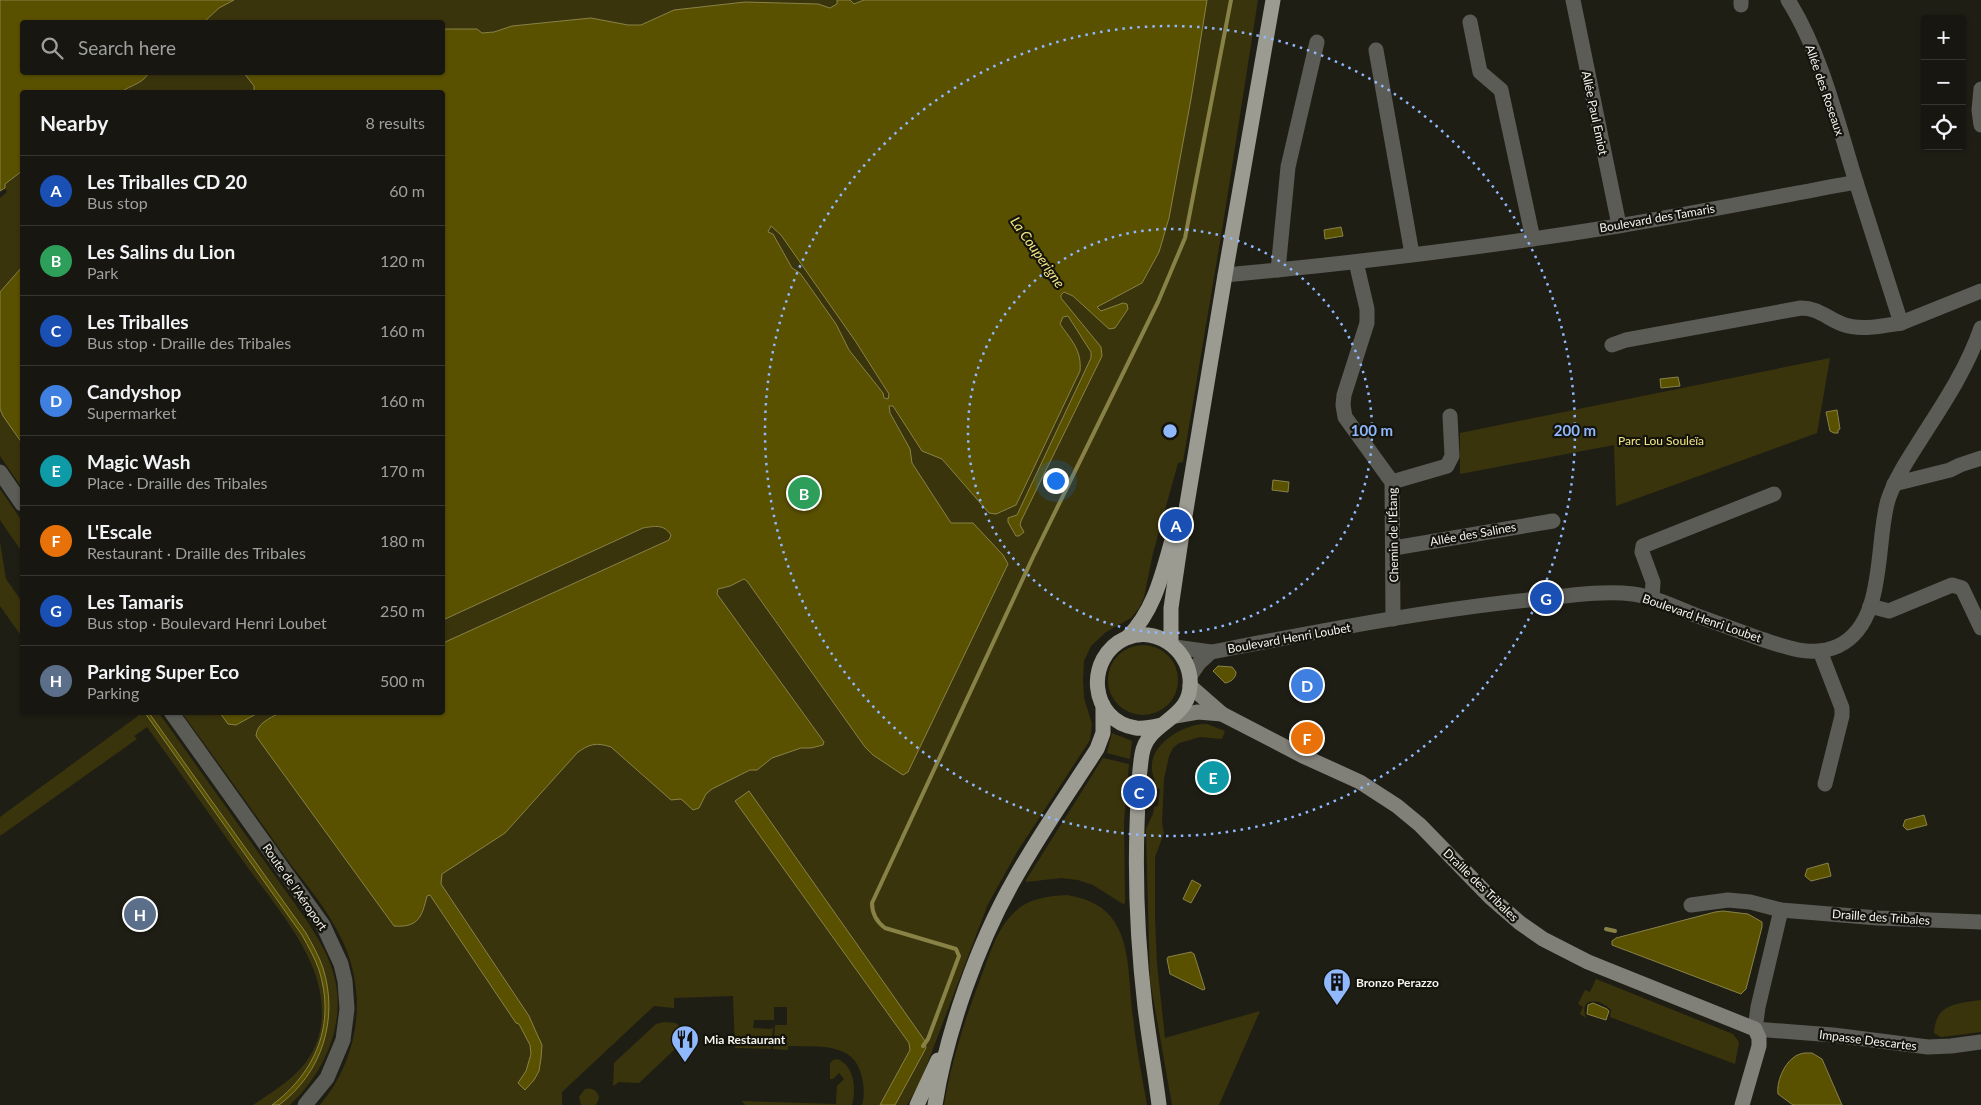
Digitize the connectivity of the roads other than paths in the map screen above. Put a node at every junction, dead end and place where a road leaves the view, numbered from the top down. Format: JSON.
{"nodes":[{"id":1,"x":1273,"y":0,"type":"edge"},
{"id":2,"x":1572,"y":0,"type":"edge"},
{"id":3,"x":1788,"y":0,"type":"edge"},
{"id":4,"x":1470,"y":22,"type":"dead end"},
{"id":5,"x":1317,"y":42,"type":"dead end"},
{"id":6,"x":1376,"y":50,"type":"dead end"},
{"id":7,"x":1981,"y":89,"type":"edge"},
{"id":8,"x":1981,"y":125,"type":"edge"},
{"id":9,"x":1856,"y":182,"type":"junction"},
{"id":10,"x":1619,"y":226,"type":"junction"},
{"id":11,"x":1533,"y":238,"type":"junction"},
{"id":12,"x":1412,"y":254,"type":"junction"},
{"id":13,"x":1356,"y":262,"type":"junction"},
{"id":14,"x":1278,"y":270,"type":"junction"},
{"id":15,"x":1225,"y":274,"type":"junction"},
{"id":16,"x":1981,"y":291,"type":"edge"},
{"id":17,"x":1901,"y":323,"type":"junction"},
{"id":18,"x":1981,"y":328,"type":"edge"},
{"id":19,"x":1612,"y":345,"type":"dead end"},
{"id":20,"x":1450,"y":416,"type":"dead end"},
{"id":21,"x":1195,"y":456,"type":"junction"},
{"id":22,"x":1981,"y":458,"type":"edge"},
{"id":23,"x":0,"y":472,"type":"edge"},
{"id":24,"x":1392,"y":482,"type":"junction"},
{"id":25,"x":1894,"y":484,"type":"junction"},
{"id":26,"x":1774,"y":494,"type":"dead end"},
{"id":27,"x":20,"y":501,"type":"edge"},
{"id":28,"x":1553,"y":520,"type":"dead end"},
{"id":29,"x":1394,"y":548,"type":"junction"},
{"id":30,"x":1652,"y":598,"type":"junction"},
{"id":31,"x":1870,"y":606,"type":"junction"},
{"id":32,"x":1393,"y":619,"type":"junction"},
{"id":33,"x":1981,"y":628,"type":"edge"},
{"id":34,"x":1128,"y":638,"type":"junction"},
{"id":35,"x":1173,"y":645,"type":"junction"},
{"id":36,"x":1820,"y":651,"type":"junction"},
{"id":37,"x":1212,"y":652,"type":"junction"},
{"id":38,"x":1190,"y":681,"type":"junction"},
{"id":39,"x":1103,"y":705,"type":"junction"},
{"id":40,"x":1222,"y":714,"type":"junction"},
{"id":41,"x":173,"y":715,"type":"edge"},
{"id":42,"x":1175,"y":716,"type":"junction"},
{"id":43,"x":1162,"y":724,"type":"junction"},
{"id":44,"x":1825,"y":784,"type":"dead end"},
{"id":45,"x":1691,"y":905,"type":"dead end"},
{"id":46,"x":1781,"y":910,"type":"junction"},
{"id":47,"x":1981,"y":922,"type":"edge"},
{"id":48,"x":953,"y":1026,"type":"junction"},
{"id":49,"x":1755,"y":1029,"type":"junction"},
{"id":50,"x":1981,"y":1042,"type":"edge"},
{"id":51,"x":1156,"y":1082,"type":"junction"},
{"id":52,"x":305,"y":1105,"type":"edge"},
{"id":53,"x":916,"y":1105,"type":"edge"},
{"id":54,"x":935,"y":1105,"type":"edge"},
{"id":55,"x":1159,"y":1105,"type":"edge"},
{"id":56,"x":1163,"y":1105,"type":"edge"},
{"id":57,"x":1742,"y":1105,"type":"edge"}],
"edges":[{"from":1,"to":15,"type":"main road"},
{"from":2,"to":10,"type":"street","name":"Allée Paul Emiot"},
{"from":3,"to":9,"type":"street","name":"Allée des Roseaux"},
{"from":4,"to":11,"type":"street"},
{"from":5,"to":14,"type":"street"},
{"from":6,"to":12,"type":"street"},
{"from":7,"to":8,"type":"street"},
{"from":9,"to":10,"type":"street","name":"Boulevard des Tamaris"},
{"from":9,"to":17,"type":"street"},
{"from":10,"to":11,"type":"street","name":"Boulevard des Tamaris"},
{"from":11,"to":12,"type":"street","name":"Boulevard des Tamaris"},
{"from":12,"to":13,"type":"street","name":"Boulevard des Tamaris"},
{"from":13,"to":14,"type":"street","name":"Boulevard des Tamaris"},
{"from":13,"to":24,"type":"street","name":"Chemin de l'Étang"},
{"from":14,"to":15,"type":"street","name":"Boulevard des Tamaris"},
{"from":15,"to":21,"type":"main road"},
{"from":16,"to":17,"type":"street"},
{"from":17,"to":19,"type":"street"},
{"from":18,"to":25,"type":"street","name":"Boulevard Henri Loubet"},
{"from":20,"to":24,"type":"street"},
{"from":21,"to":34,"type":"main road"},
{"from":21,"to":35,"type":"main road"},
{"from":22,"to":25,"type":"street"},
{"from":23,"to":27,"type":"street"},
{"from":24,"to":29,"type":"street","name":"Chemin de l'Étang"},
{"from":25,"to":31,"type":"street","name":"Boulevard Henri Loubet"},
{"from":26,"to":30,"type":"street"},
{"from":28,"to":29,"type":"street","name":"Allée des Salines"},
{"from":29,"to":32,"type":"street","name":"Chemin de l'Étang"},
{"from":30,"to":32,"type":"street","name":"Boulevard Henri Loubet"},
{"from":30,"to":36,"type":"street","name":"Boulevard Henri Loubet"},
{"from":31,"to":33,"type":"street"},
{"from":31,"to":36,"type":"street","name":"Boulevard Henri Loubet"},
{"from":32,"to":37,"type":"street","name":"Boulevard Henri Loubet"},
{"from":34,"to":35,"type":"main road"},
{"from":34,"to":39,"type":"main road"},
{"from":35,"to":37,"type":"street","name":"Boulevard Henri Loubet"},
{"from":35,"to":38,"type":"main road"},
{"from":36,"to":44,"type":"street"},
{"from":37,"to":38,"type":"street","name":"Boulevard Henri Loubet"},
{"from":38,"to":40,"type":"street","name":"Draille des Tribales"},
{"from":38,"to":42,"type":"main road"},
{"from":39,"to":43,"type":"main road"},
{"from":39,"to":48,"type":"main road"},
{"from":40,"to":42,"type":"street","name":"Draille des Tribales"},
{"from":40,"to":49,"type":"street","name":"Draille des Tribales"},
{"from":41,"to":52,"type":"street","name":"Route de l'Aéroport"},
{"from":42,"to":43,"type":"main road"},
{"from":43,"to":51,"type":"main road"},
{"from":45,"to":46,"type":"street","name":"Draille des Tribales"},
{"from":46,"to":47,"type":"street","name":"Draille des Tribales"},
{"from":46,"to":49,"type":"street"},
{"from":48,"to":53,"type":"main road"},
{"from":48,"to":54,"type":"main road"},
{"from":49,"to":50,"type":"street","name":"Impasse Descartes"},
{"from":49,"to":57,"type":"street"},
{"from":51,"to":55,"type":"main road"},
{"from":51,"to":56,"type":"main road"}]}
